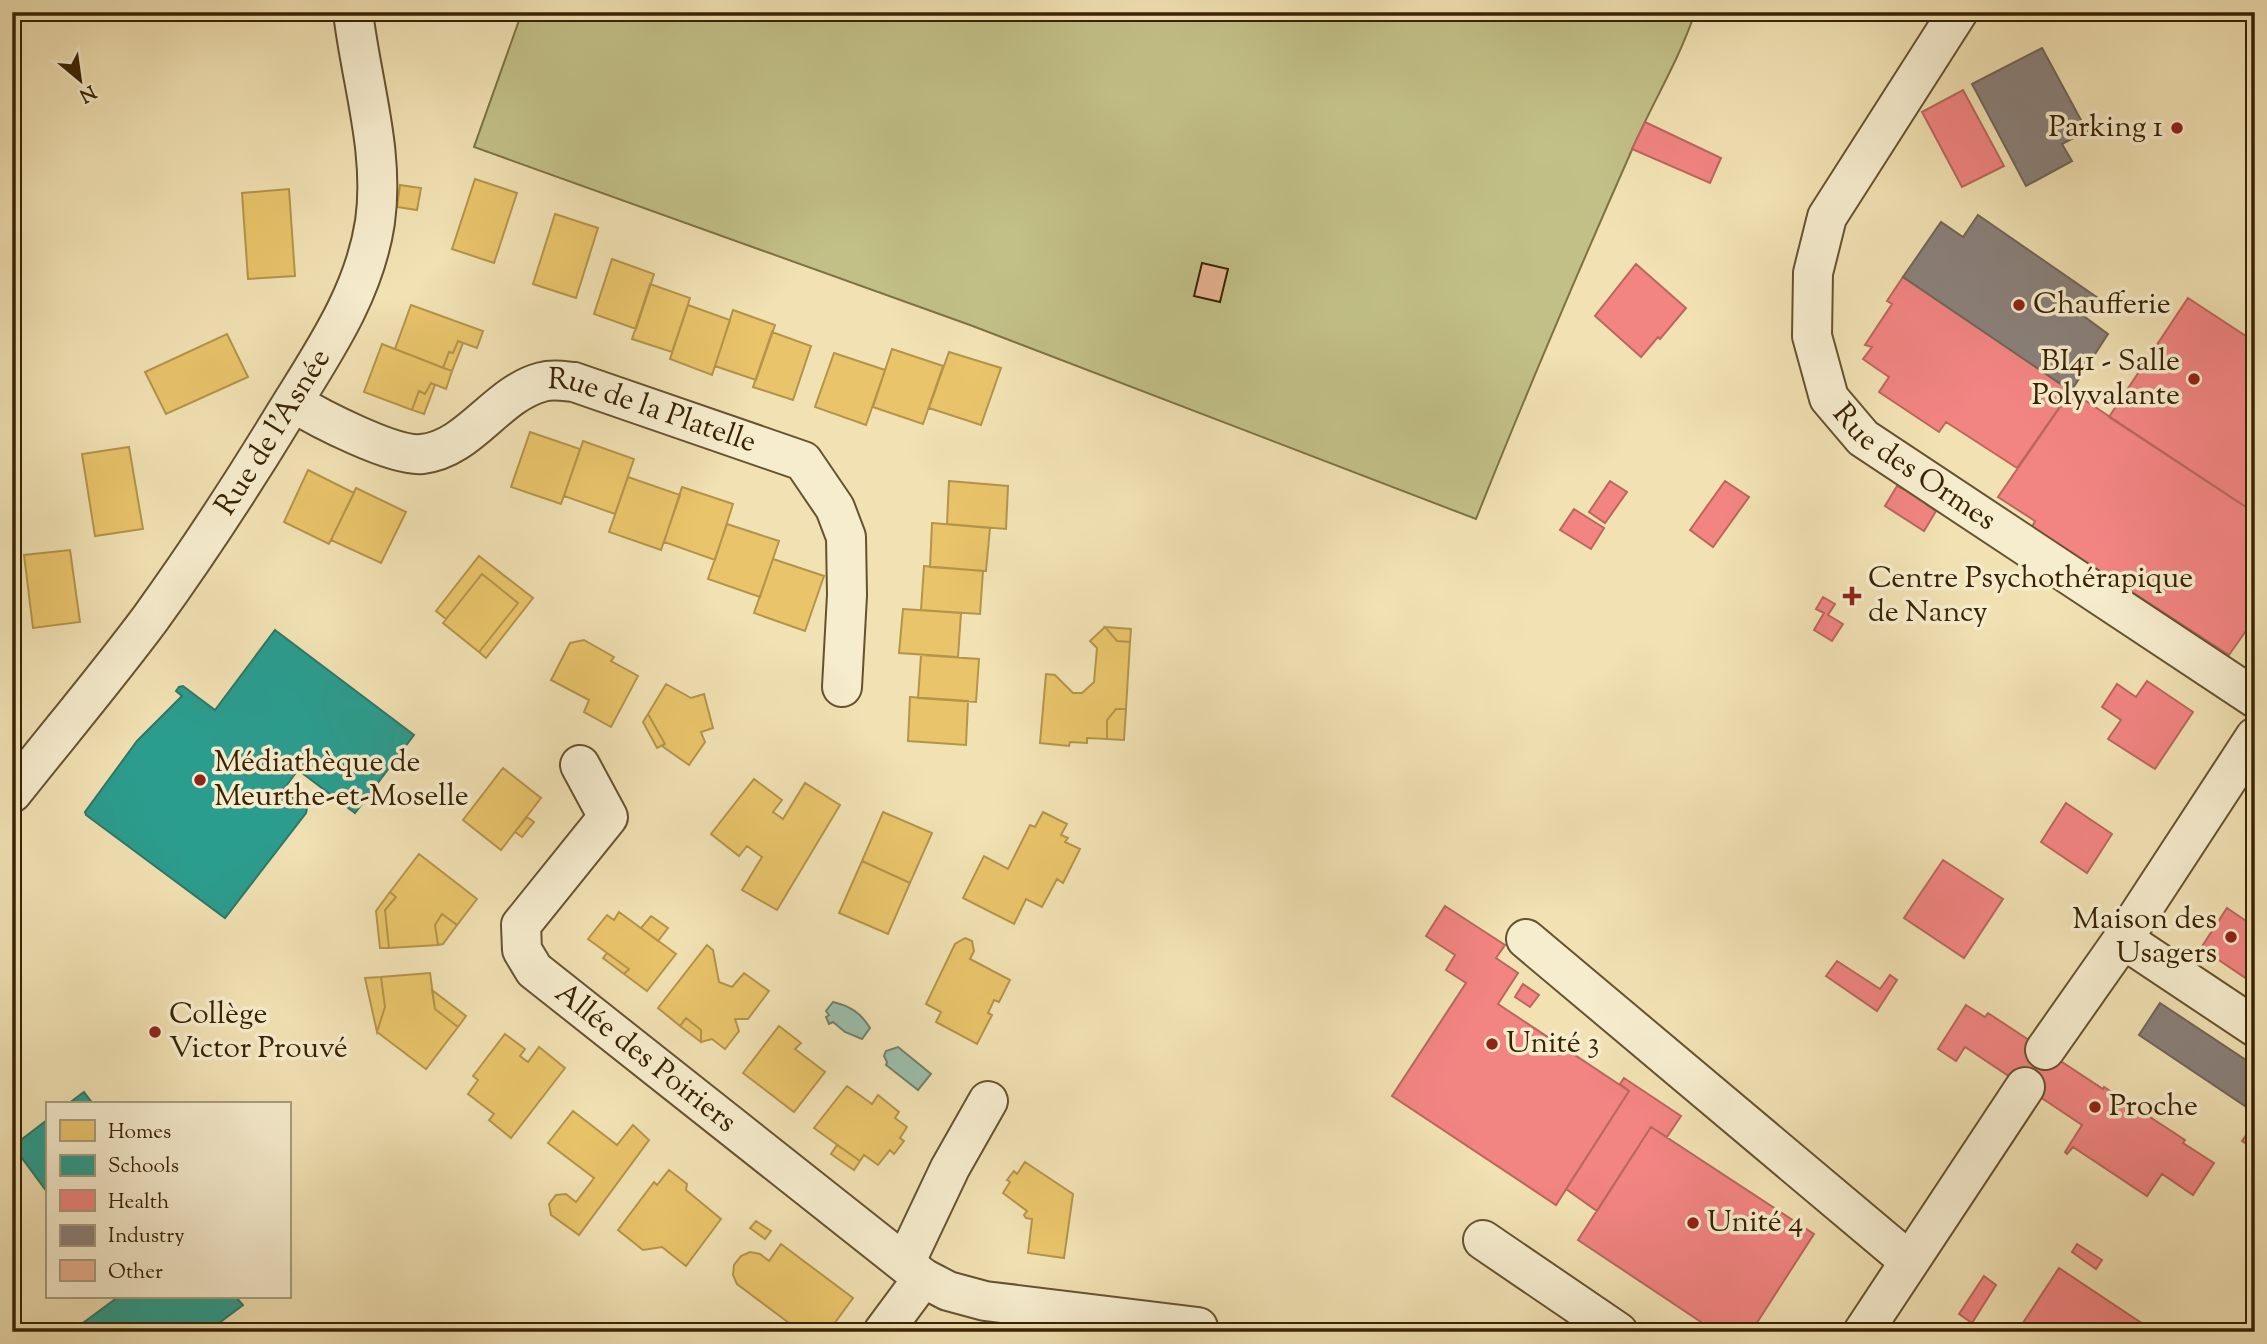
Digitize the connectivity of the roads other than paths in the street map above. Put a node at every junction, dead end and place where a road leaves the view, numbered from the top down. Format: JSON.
{"nodes":[{"id":1,"x":353,"y":12,"type":"edge"},
{"id":2,"x":1958,"y":12,"type":"edge"},
{"id":3,"x":293,"y":402,"type":"junction"},
{"id":4,"x":842,"y":688,"type":"dead end"},
{"id":5,"x":2255,"y":698,"type":"edge"},
{"id":6,"x":2255,"y":737,"type":"edge"},
{"id":7,"x":580,"y":765,"type":"dead end"},
{"id":8,"x":12,"y":793,"type":"edge"},
{"id":9,"x":1527,"y":939,"type":"dead end"},
{"id":10,"x":2123,"y":939,"type":"junction"},
{"id":11,"x":2255,"y":1027,"type":"edge"},
{"id":12,"x":2045,"y":1050,"type":"dead end"},
{"id":13,"x":2025,"y":1087,"type":"dead end"},
{"id":14,"x":988,"y":1101,"type":"dead end"},
{"id":15,"x":1483,"y":1240,"type":"dead end"},
{"id":16,"x":1909,"y":1261,"type":"junction"},
{"id":17,"x":914,"y":1270,"type":"junction"},
{"id":18,"x":1198,"y":1329,"type":"edge"},
{"id":19,"x":883,"y":1332,"type":"edge"},
{"id":20,"x":1618,"y":1332,"type":"edge"},
{"id":21,"x":1863,"y":1332,"type":"edge"}],
"edges":[{"from":1,"to":3,"type":"street","name":"Rue de l'Asnée"},
{"from":2,"to":5,"type":"street","name":"Rue des Ormes"},
{"from":3,"to":4,"type":"street","name":"Rue de la Platelle"},
{"from":3,"to":8,"type":"street","name":"Rue de l'Asnée"},
{"from":6,"to":10,"type":"street"},
{"from":7,"to":17,"type":"street","name":"Allée des Poiriers"},
{"from":9,"to":16,"type":"street"},
{"from":10,"to":11,"type":"street"},
{"from":10,"to":12,"type":"street"},
{"from":13,"to":16,"type":"street"},
{"from":14,"to":17,"type":"street"},
{"from":15,"to":20,"type":"street"},
{"from":16,"to":21,"type":"street"},
{"from":17,"to":18,"type":"street","name":"Allée des Poiriers"},
{"from":17,"to":19,"type":"street"}]}
